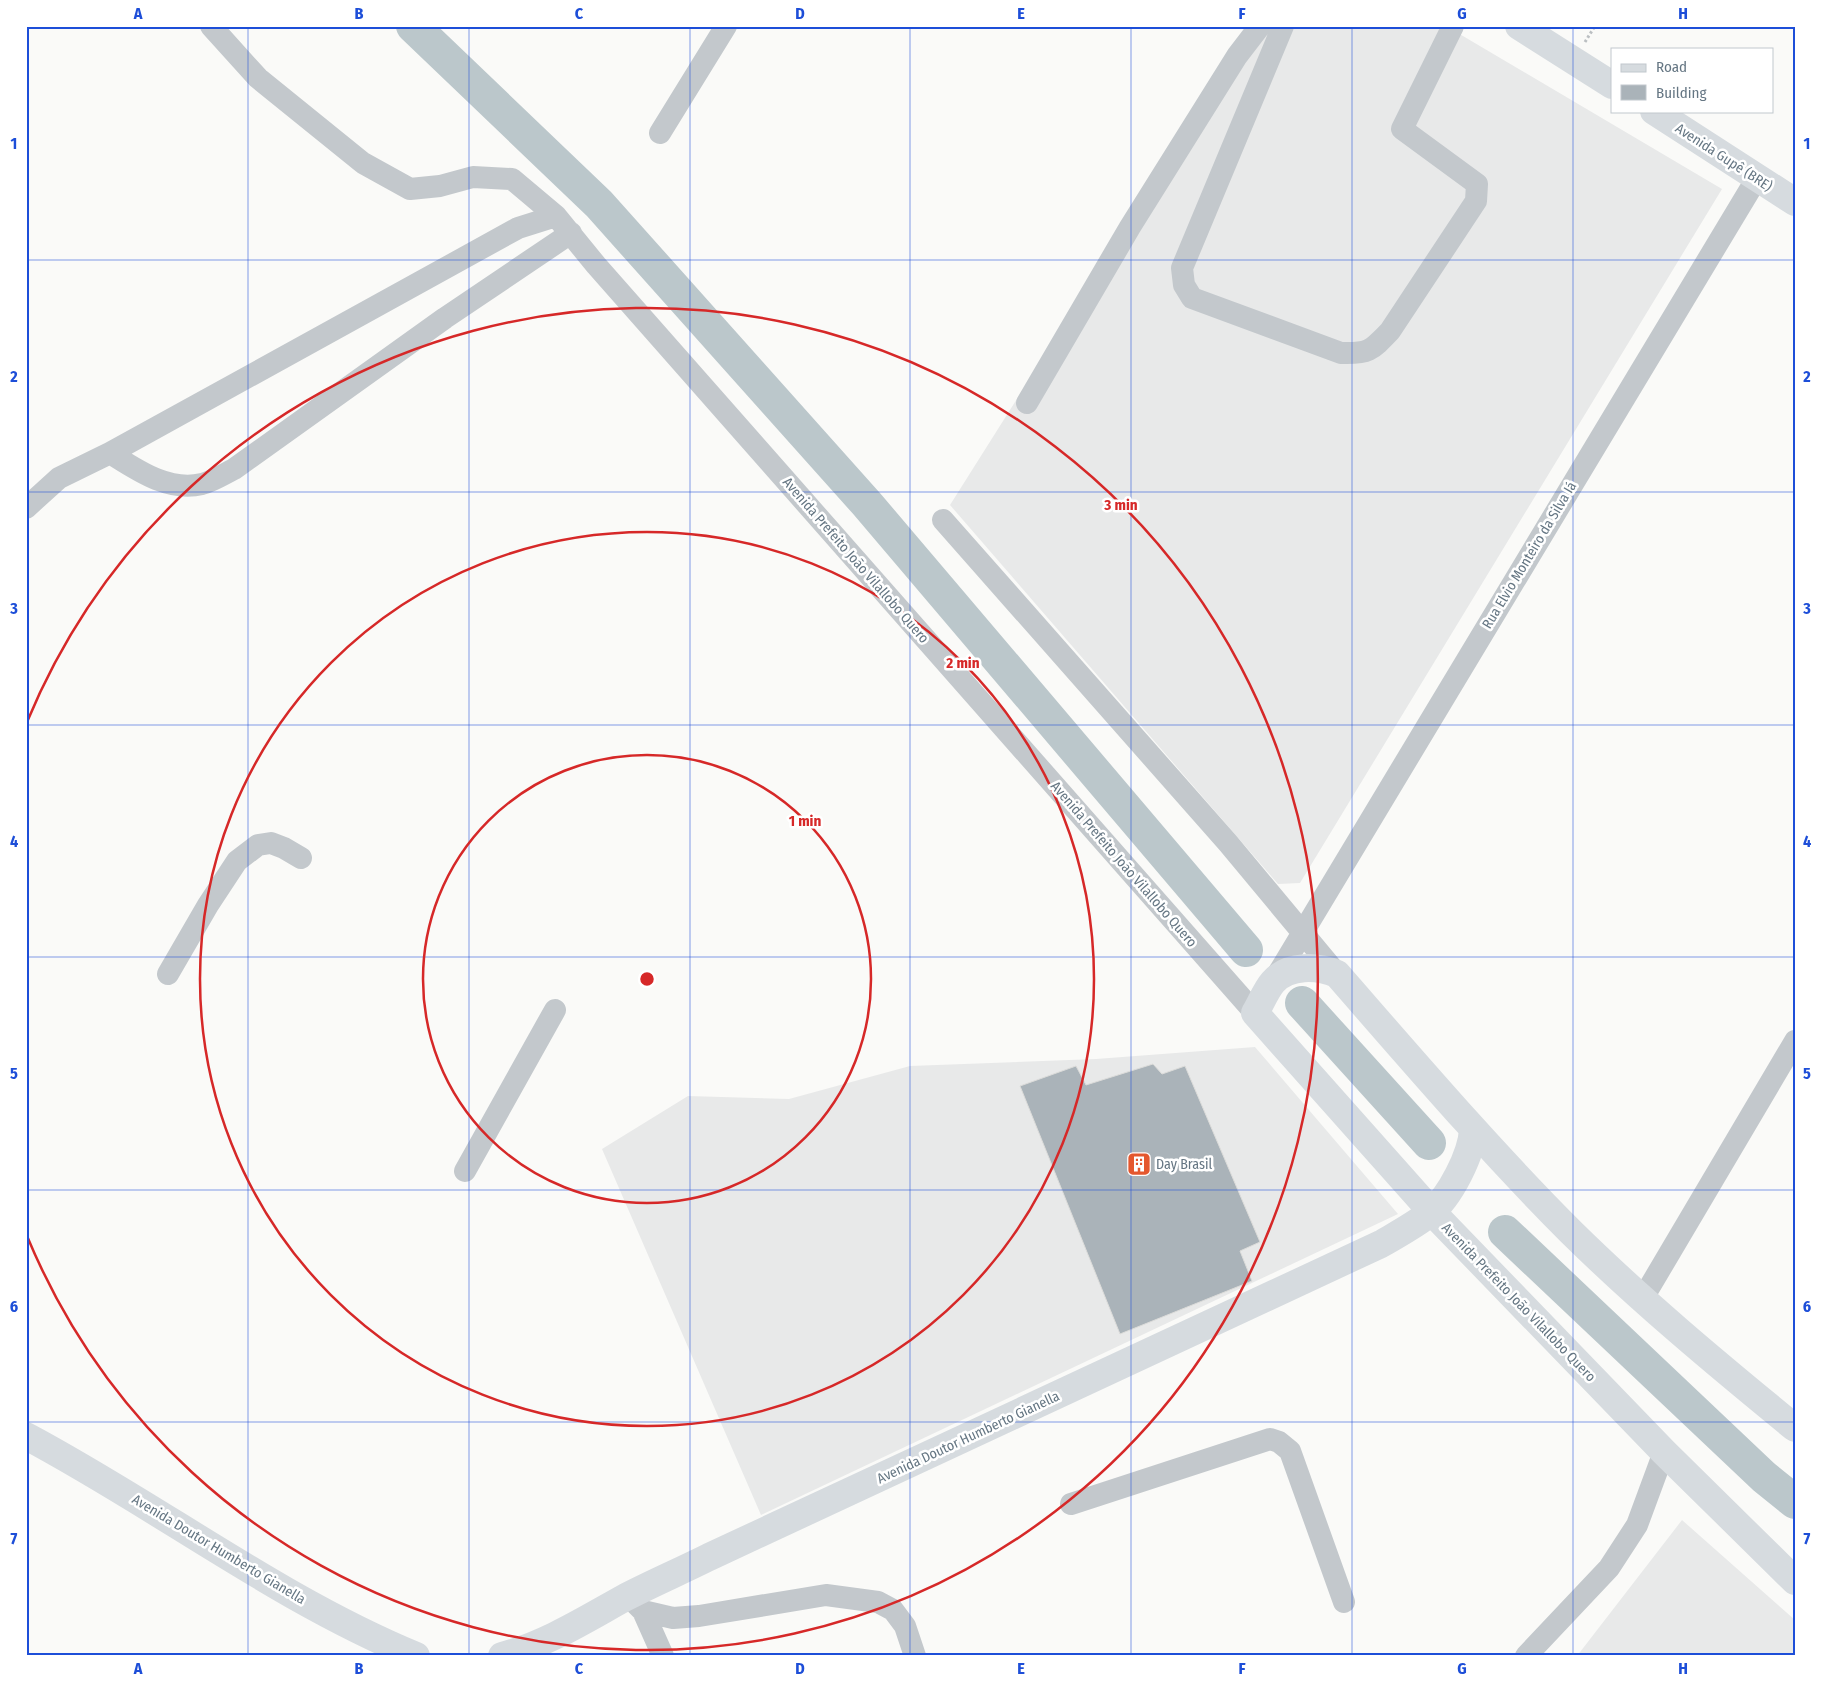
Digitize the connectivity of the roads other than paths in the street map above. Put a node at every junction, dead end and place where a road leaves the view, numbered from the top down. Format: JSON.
{"nodes":[{"id":1,"x":211,"y":26,"type":"edge"},
{"id":2,"x":726,"y":26,"type":"edge"},
{"id":3,"x":1260,"y":26,"type":"edge"},
{"id":4,"x":1283,"y":26,"type":"edge"},
{"id":5,"x":1454,"y":26,"type":"edge"},
{"id":6,"x":1519,"y":26,"type":"edge"},
{"id":7,"x":1611,"y":84,"type":"edge"},
{"id":8,"x":1656,"y":112,"type":"edge"},
{"id":9,"x":660,"y":133,"type":"dead end"},
{"id":10,"x":1757,"y":178,"type":"junction"},
{"id":11,"x":1795,"y":202,"type":"edge"},
{"id":12,"x":564,"y":225,"type":"junction"},
{"id":13,"x":1027,"y":403,"type":"dead end"},
{"id":14,"x":110,"y":453,"type":"junction"},
{"id":15,"x":26,"y":508,"type":"edge"},
{"id":16,"x":943,"y":520,"type":"dead end"},
{"id":17,"x":301,"y":858,"type":"dead end"},
{"id":18,"x":1302,"y":932,"type":"junction"},
{"id":19,"x":168,"y":974,"type":"dead end"},
{"id":20,"x":1337,"y":974,"type":"junction"},
{"id":21,"x":1273,"y":982,"type":"junction"},
{"id":22,"x":555,"y":1010,"type":"dead end"},
{"id":23,"x":1255,"y":1013,"type":"junction"},
{"id":24,"x":1795,"y":1041,"type":"edge"},
{"id":25,"x":1473,"y":1129,"type":"junction"},
{"id":26,"x":465,"y":1171,"type":"dead end"},
{"id":27,"x":1432,"y":1212,"type":"junction"},
{"id":28,"x":1643,"y":1298,"type":"junction"},
{"id":29,"x":1795,"y":1428,"type":"edge"},
{"id":30,"x":26,"y":1436,"type":"edge"},
{"id":31,"x":1664,"y":1452,"type":"junction"},
{"id":32,"x":1071,"y":1504,"type":"dead end"},
{"id":33,"x":1795,"y":1581,"type":"edge"},
{"id":34,"x":1344,"y":1602,"type":"dead end"},
{"id":35,"x":636,"y":1604,"type":"junction"},
{"id":36,"x":517,"y":1654,"type":"edge"},
{"id":37,"x":416,"y":1656,"type":"edge"},
{"id":38,"x":663,"y":1656,"type":"edge"},
{"id":39,"x":915,"y":1656,"type":"edge"},
{"id":40,"x":1526,"y":1656,"type":"edge"}],
"edges":[{"from":1,"to":12,"type":"street","name":"Avenida Prefeito João Vilallobo Quero"},
{"from":2,"to":9,"type":"street"},
{"from":3,"to":13,"type":"street"},
{"from":4,"to":5,"type":"street"},
{"from":6,"to":7,"type":"main road"},
{"from":8,"to":10,"type":"main road","name":"Avenida Gupê (BRE)"},
{"from":10,"to":11,"type":"main road","name":"Avenida Gupê (BRE)"},
{"from":10,"to":18,"type":"street","name":"Rua Elvio Monteiro da Silva Iá"},
{"from":12,"to":14,"type":"street"},
{"from":12,"to":14,"type":"street"},
{"from":12,"to":23,"type":"street","name":"Avenida Prefeito João Vilallobo Quero"},
{"from":14,"to":15,"type":"street"},
{"from":16,"to":18,"type":"street"},
{"from":17,"to":19,"type":"street"},
{"from":18,"to":20,"type":"street"},
{"from":18,"to":21,"type":"street"},
{"from":20,"to":21,"type":"main road"},
{"from":20,"to":25,"type":"main road"},
{"from":21,"to":23,"type":"main road"},
{"from":22,"to":26,"type":"street"},
{"from":23,"to":27,"type":"main road","name":"Avenida Prefeito João Vilallobo Quero"},
{"from":24,"to":28,"type":"street"},
{"from":25,"to":27,"type":"main road"},
{"from":25,"to":28,"type":"main road"},
{"from":27,"to":31,"type":"main road","name":"Avenida Prefeito João Vilallobo Quero"},
{"from":27,"to":35,"type":"main road","name":"Avenida Doutor Humberto Gianella"},
{"from":28,"to":29,"type":"main road"},
{"from":30,"to":37,"type":"main road","name":"Avenida Doutor Humberto Gianella"},
{"from":31,"to":33,"type":"main road","name":"Avenida Prefeito João Vilallobo Quero"},
{"from":31,"to":40,"type":"street"},
{"from":32,"to":34,"type":"street"},
{"from":35,"to":36,"type":"main road","name":"Avenida Doutor Humberto Gianella"},
{"from":35,"to":38,"type":"street"},
{"from":35,"to":39,"type":"street"}]}
